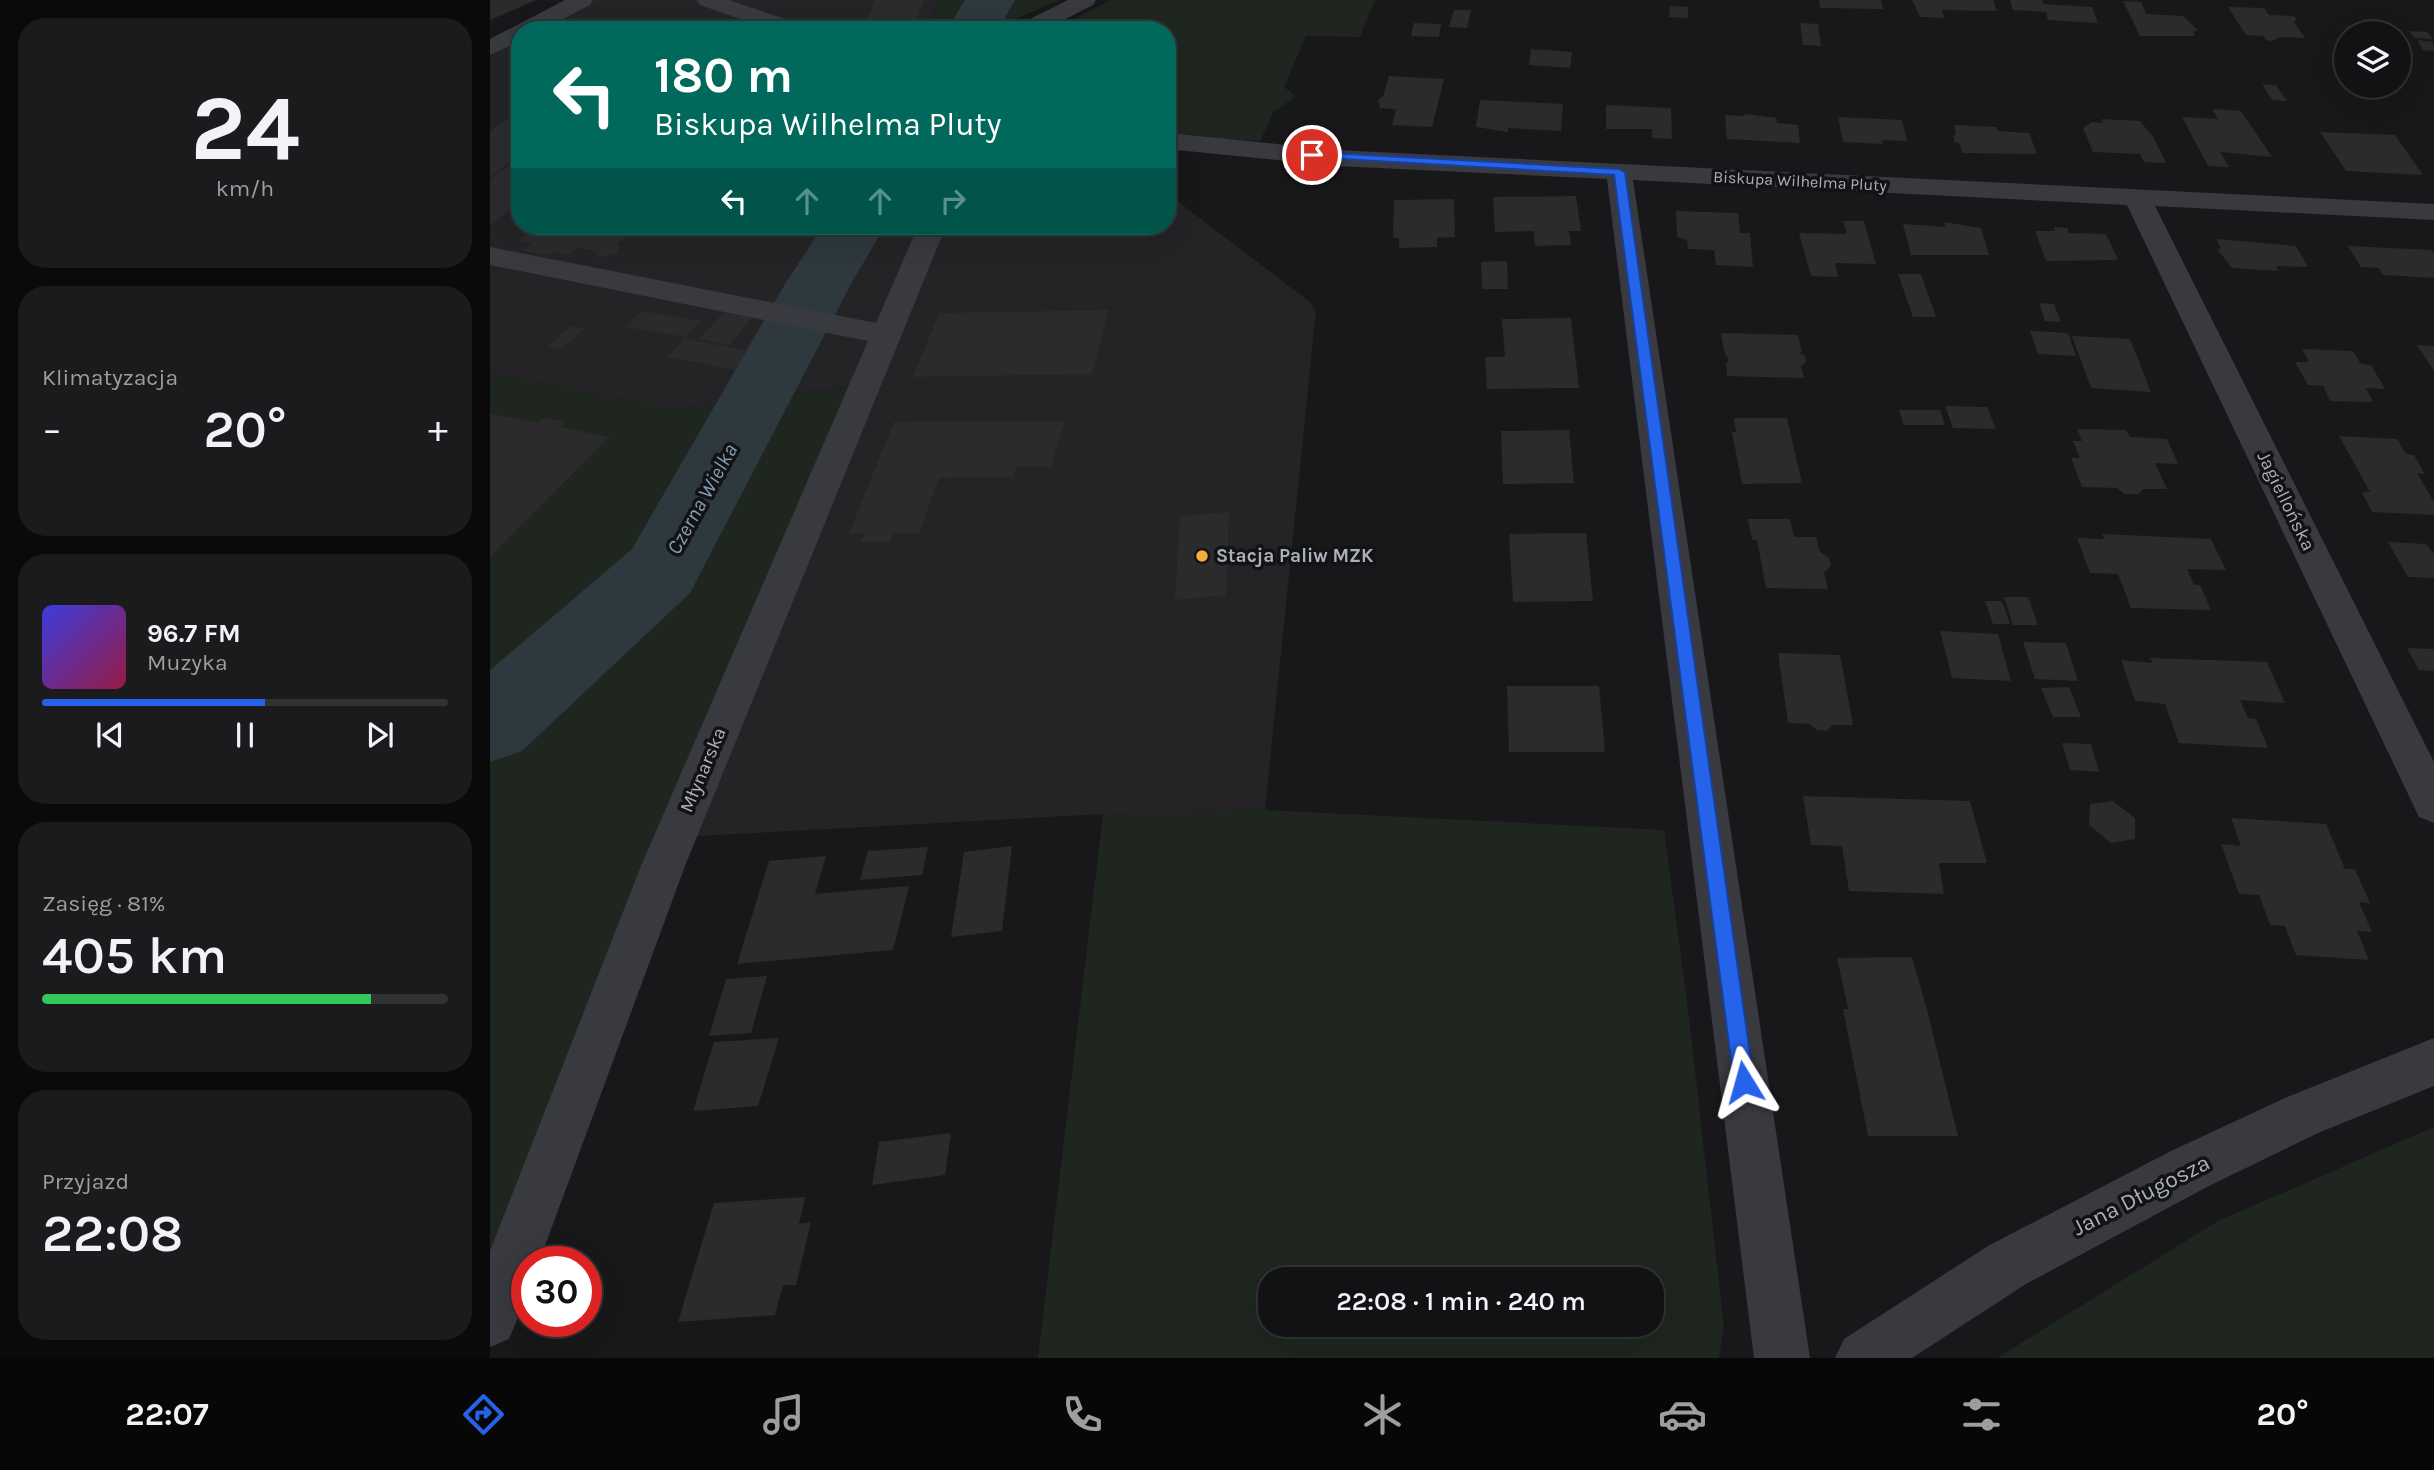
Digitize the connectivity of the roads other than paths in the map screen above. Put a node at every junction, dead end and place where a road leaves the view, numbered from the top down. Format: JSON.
{"nodes":[{"id":1,"x":582,"y":0,"type":"edge"},
{"id":2,"x":708,"y":0,"type":"edge"},
{"id":3,"x":1085,"y":0,"type":"edge"},
{"id":4,"x":541,"y":21,"type":"edge"},
{"id":5,"x":769,"y":21,"type":"edge"},
{"id":6,"x":1044,"y":21,"type":"edge"},
{"id":7,"x":511,"y":37,"type":"edge"},
{"id":8,"x":490,"y":48,"type":"edge"},
{"id":9,"x":1176,"y":142,"type":"edge"},
{"id":10,"x":1619,"y":172,"type":"junction"},
{"id":11,"x":2137,"y":197,"type":"junction"},
{"id":12,"x":2434,"y":212,"type":"edge"},
{"id":13,"x":928,"y":235,"type":"edge"},
{"id":14,"x":490,"y":256,"type":"edge"},
{"id":15,"x":886,"y":335,"type":"junction"},
{"id":16,"x":2434,"y":804,"type":"edge"},
{"id":17,"x":2434,"y":1062,"type":"edge"},
{"id":18,"x":490,"y":1320,"type":"edge"},
{"id":19,"x":1782,"y":1358,"type":"edge"},
{"id":20,"x":1863,"y":1358,"type":"edge"}],
"edges":[{"from":1,"to":4,"type":"street"},
{"from":2,"to":5,"type":"street"},
{"from":3,"to":6,"type":"street"},
{"from":7,"to":8,"type":"street"},
{"from":9,"to":10,"type":"street","name":"Biskupa Wilhelma Pluty"},
{"from":10,"to":11,"type":"street","name":"Biskupa Wilhelma Pluty"},
{"from":10,"to":19,"type":"street"},
{"from":11,"to":12,"type":"street","name":"Biskupa Wilhelma Pluty"},
{"from":11,"to":16,"type":"street","name":"Jagiellońska"},
{"from":13,"to":15,"type":"street","name":"Młynarska"},
{"from":14,"to":15,"type":"street"},
{"from":15,"to":18,"type":"street","name":"Młynarska"},
{"from":17,"to":20,"type":"street","name":"Jana Długosza"}]}
